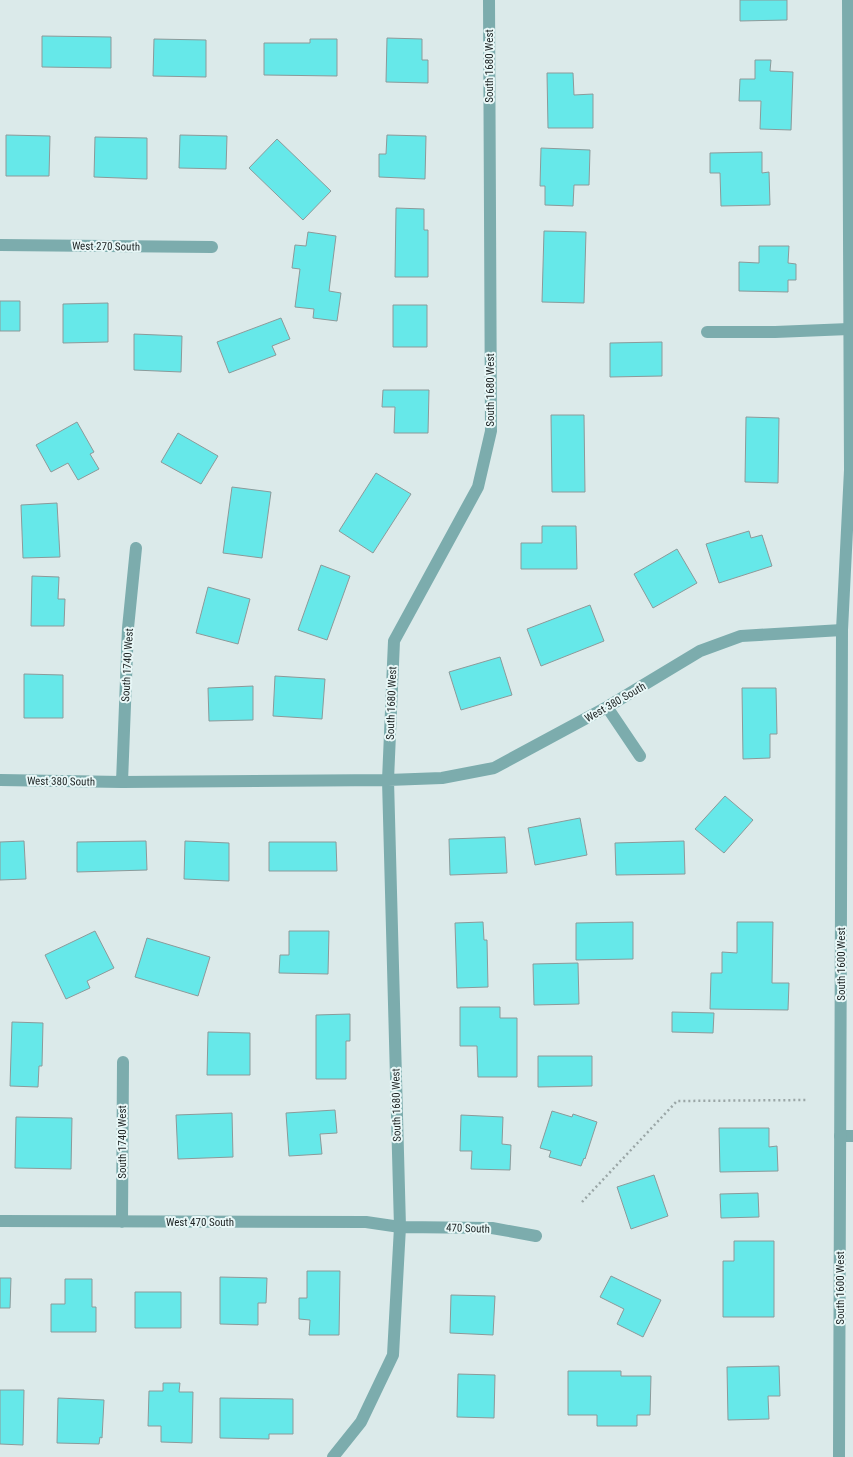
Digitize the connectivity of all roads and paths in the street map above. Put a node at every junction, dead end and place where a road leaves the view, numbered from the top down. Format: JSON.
{"nodes":[{"id":1,"x":488,"y":0,"type":"edge"},
{"id":2,"x":848,"y":0,"type":"edge"},
{"id":3,"x":851,"y":13,"type":"edge"},
{"id":4,"x":0,"y":245,"type":"edge"},
{"id":5,"x":212,"y":247,"type":"dead end"},
{"id":6,"x":849,"y":329,"type":"junction"},
{"id":7,"x":706,"y":332,"type":"dead end"},
{"id":8,"x":136,"y":548,"type":"dead end"},
{"id":9,"x":842,"y":630,"type":"junction"},
{"id":10,"x":607,"y":708,"type":"junction"},
{"id":11,"x":640,"y":756,"type":"dead end"},
{"id":12,"x":0,"y":780,"type":"edge"},
{"id":13,"x":388,"y":780,"type":"junction"},
{"id":14,"x":122,"y":782,"type":"junction"},
{"id":15,"x":123,"y":1062,"type":"dead end"},
{"id":16,"x":808,"y":1100,"type":"dead end"},
{"id":17,"x":840,"y":1136,"type":"junction"},
{"id":18,"x":853,"y":1136,"type":"edge"},
{"id":19,"x":582,"y":1202,"type":"dead end"},
{"id":20,"x":0,"y":1221,"type":"edge"},
{"id":21,"x":122,"y":1222,"type":"junction"},
{"id":22,"x":400,"y":1227,"type":"junction"},
{"id":23,"x":536,"y":1236,"type":"dead end"},
{"id":24,"x":333,"y":1457,"type":"edge"},
{"id":25,"x":839,"y":1457,"type":"edge"}],
"edges":[{"from":1,"to":13,"type":"street","name":"South 1680 West"},
{"from":2,"to":3,"type":"street","name":"South 1600 West"},
{"from":3,"to":6,"type":"street","name":"South 1600 West"},
{"from":4,"to":5,"type":"street","name":"West 270 South"},
{"from":6,"to":7,"type":"street"},
{"from":6,"to":9,"type":"street","name":"South 1600 West"},
{"from":8,"to":14,"type":"street","name":"South 1740 West"},
{"from":9,"to":10,"type":"street","name":"West 380 South"},
{"from":9,"to":17,"type":"street","name":"South 1600 West"},
{"from":10,"to":11,"type":"street"},
{"from":10,"to":13,"type":"street","name":"West 380 South"},
{"from":12,"to":14,"type":"street","name":"West 380 South"},
{"from":13,"to":14,"type":"street"},
{"from":13,"to":22,"type":"street","name":"South 1680 West"},
{"from":15,"to":21,"type":"street","name":"South 1740 West"},
{"from":16,"to":19,"type":"path"},
{"from":17,"to":18,"type":"street"},
{"from":17,"to":25,"type":"street","name":"South 1600 West"},
{"from":20,"to":21,"type":"street","name":"West 470 South"},
{"from":21,"to":22,"type":"street","name":"West 470 South"},
{"from":22,"to":23,"type":"street","name":"470 South"},
{"from":22,"to":24,"type":"street","name":"South 1680 West"}]}
